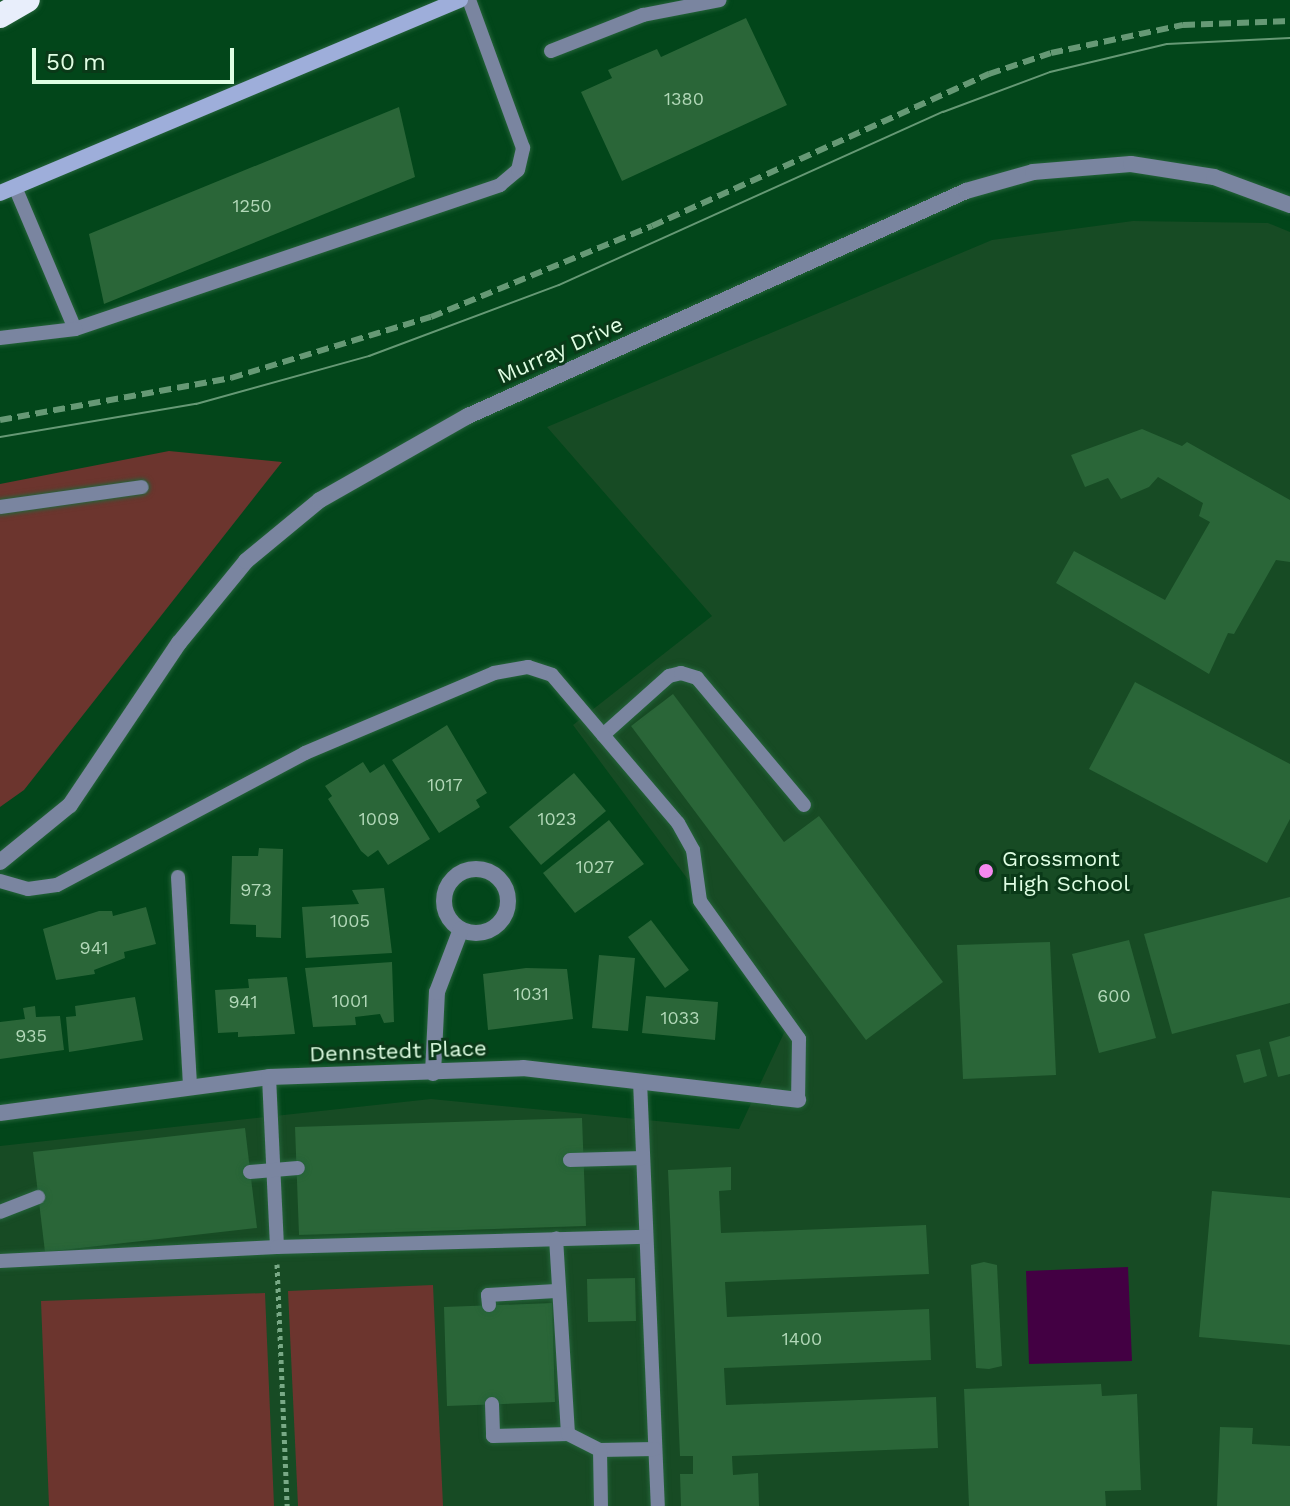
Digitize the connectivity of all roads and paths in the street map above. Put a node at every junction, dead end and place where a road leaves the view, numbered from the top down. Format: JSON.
{"nodes":[{"id":1,"x":28,"y":0,"type":"edge"},
{"id":2,"x":460,"y":0,"type":"edge"},
{"id":3,"x":469,"y":0,"type":"edge"},
{"id":4,"x":639,"y":0,"type":"edge"},
{"id":5,"x":720,"y":0,"type":"edge"},
{"id":6,"x":643,"y":15,"type":"junction"},
{"id":7,"x":0,"y":16,"type":"edge"},
{"id":8,"x":551,"y":51,"type":"dead end"},
{"id":9,"x":7,"y":190,"type":"edge"},
{"id":10,"x":1290,"y":205,"type":"edge"},
{"id":11,"x":75,"y":329,"type":"junction"},
{"id":12,"x":0,"y":338,"type":"edge"},
{"id":13,"x":142,"y":487,"type":"dead end"},
{"id":14,"x":0,"y":507,"type":"edge"},
{"id":15,"x":603,"y":735,"type":"junction"},
{"id":16,"x":804,"y":805,"type":"dead end"},
{"id":17,"x":0,"y":862,"type":"edge"},
{"id":18,"x":178,"y":877,"type":"dead end"},
{"id":19,"x":0,"y":881,"type":"edge"},
{"id":20,"x":461,"y":929,"type":"junction"},
{"id":21,"x":433,"y":1073,"type":"junction"},
{"id":22,"x":269,"y":1077,"type":"junction"},
{"id":23,"x":640,"y":1081,"type":"junction"},
{"id":24,"x":190,"y":1088,"type":"junction"},
{"id":25,"x":798,"y":1100,"type":"joint"},
{"id":26,"x":0,"y":1113,"type":"edge"},
{"id":27,"x":643,"y":1158,"type":"junction"},
{"id":28,"x":570,"y":1160,"type":"dead end"},
{"id":29,"x":298,"y":1168,"type":"dead end"},
{"id":30,"x":273,"y":1169,"type":"junction"},
{"id":31,"x":250,"y":1172,"type":"dead end"},
{"id":32,"x":38,"y":1197,"type":"dead end"},
{"id":33,"x":0,"y":1212,"type":"edge"},
{"id":34,"x":646,"y":1237,"type":"junction"},
{"id":35,"x":556,"y":1238,"type":"junction"},
{"id":36,"x":277,"y":1247,"type":"junction"},
{"id":37,"x":0,"y":1261,"type":"edge"},
{"id":38,"x":556,"y":1291,"type":"junction"},
{"id":39,"x":489,"y":1305,"type":"dead end"},
{"id":40,"x":492,"y":1404,"type":"dead end"},
{"id":41,"x":568,"y":1434,"type":"junction"},
{"id":42,"x":655,"y":1449,"type":"junction"},
{"id":43,"x":600,"y":1450,"type":"junction"},
{"id":44,"x":287,"y":1506,"type":"edge"},
{"id":45,"x":601,"y":1506,"type":"edge"},
{"id":46,"x":658,"y":1506,"type":"edge"}],
"edges":[{"from":1,"to":7,"type":"highway"},
{"from":2,"to":9,"type":"main road"},
{"from":3,"to":11,"type":"lane"},
{"from":4,"to":6,"type":"lane"},
{"from":5,"to":6,"type":"lane"},
{"from":6,"to":8,"type":"lane"},
{"from":9,"to":11,"type":"lane"},
{"from":10,"to":17,"type":"street","name":"Murray Drive"},
{"from":11,"to":12,"type":"lane"},
{"from":13,"to":14,"type":"lane"},
{"from":15,"to":16,"type":"lane"},
{"from":15,"to":19,"type":"lane"},
{"from":15,"to":25,"type":"lane"},
{"from":18,"to":24,"type":"lane"},
{"from":20,"to":20,"type":"street"},
{"from":20,"to":21,"type":"street"},
{"from":21,"to":22,"type":"street","name":"Dennstedt Place"},
{"from":21,"to":23,"type":"street","name":"Dennstedt Place"},
{"from":22,"to":24,"type":"street","name":"Dennstedt Place"},
{"from":22,"to":30,"type":"lane"},
{"from":23,"to":25,"type":"street","name":"Dennstedt Place"},
{"from":23,"to":27,"type":"lane"},
{"from":24,"to":26,"type":"street","name":"Dennstedt Place"},
{"from":27,"to":28,"type":"lane"},
{"from":27,"to":34,"type":"lane"},
{"from":29,"to":30,"type":"lane"},
{"from":30,"to":31,"type":"lane"},
{"from":30,"to":36,"type":"lane"},
{"from":32,"to":33,"type":"lane"},
{"from":34,"to":35,"type":"lane"},
{"from":34,"to":42,"type":"lane"},
{"from":35,"to":36,"type":"lane"},
{"from":35,"to":38,"type":"lane"},
{"from":36,"to":37,"type":"lane"},
{"from":36,"to":44,"type":"path"},
{"from":38,"to":39,"type":"lane"},
{"from":38,"to":41,"type":"lane"},
{"from":40,"to":41,"type":"lane"},
{"from":41,"to":43,"type":"lane"},
{"from":42,"to":43,"type":"lane"},
{"from":42,"to":46,"type":"lane"},
{"from":43,"to":45,"type":"lane"}]}
